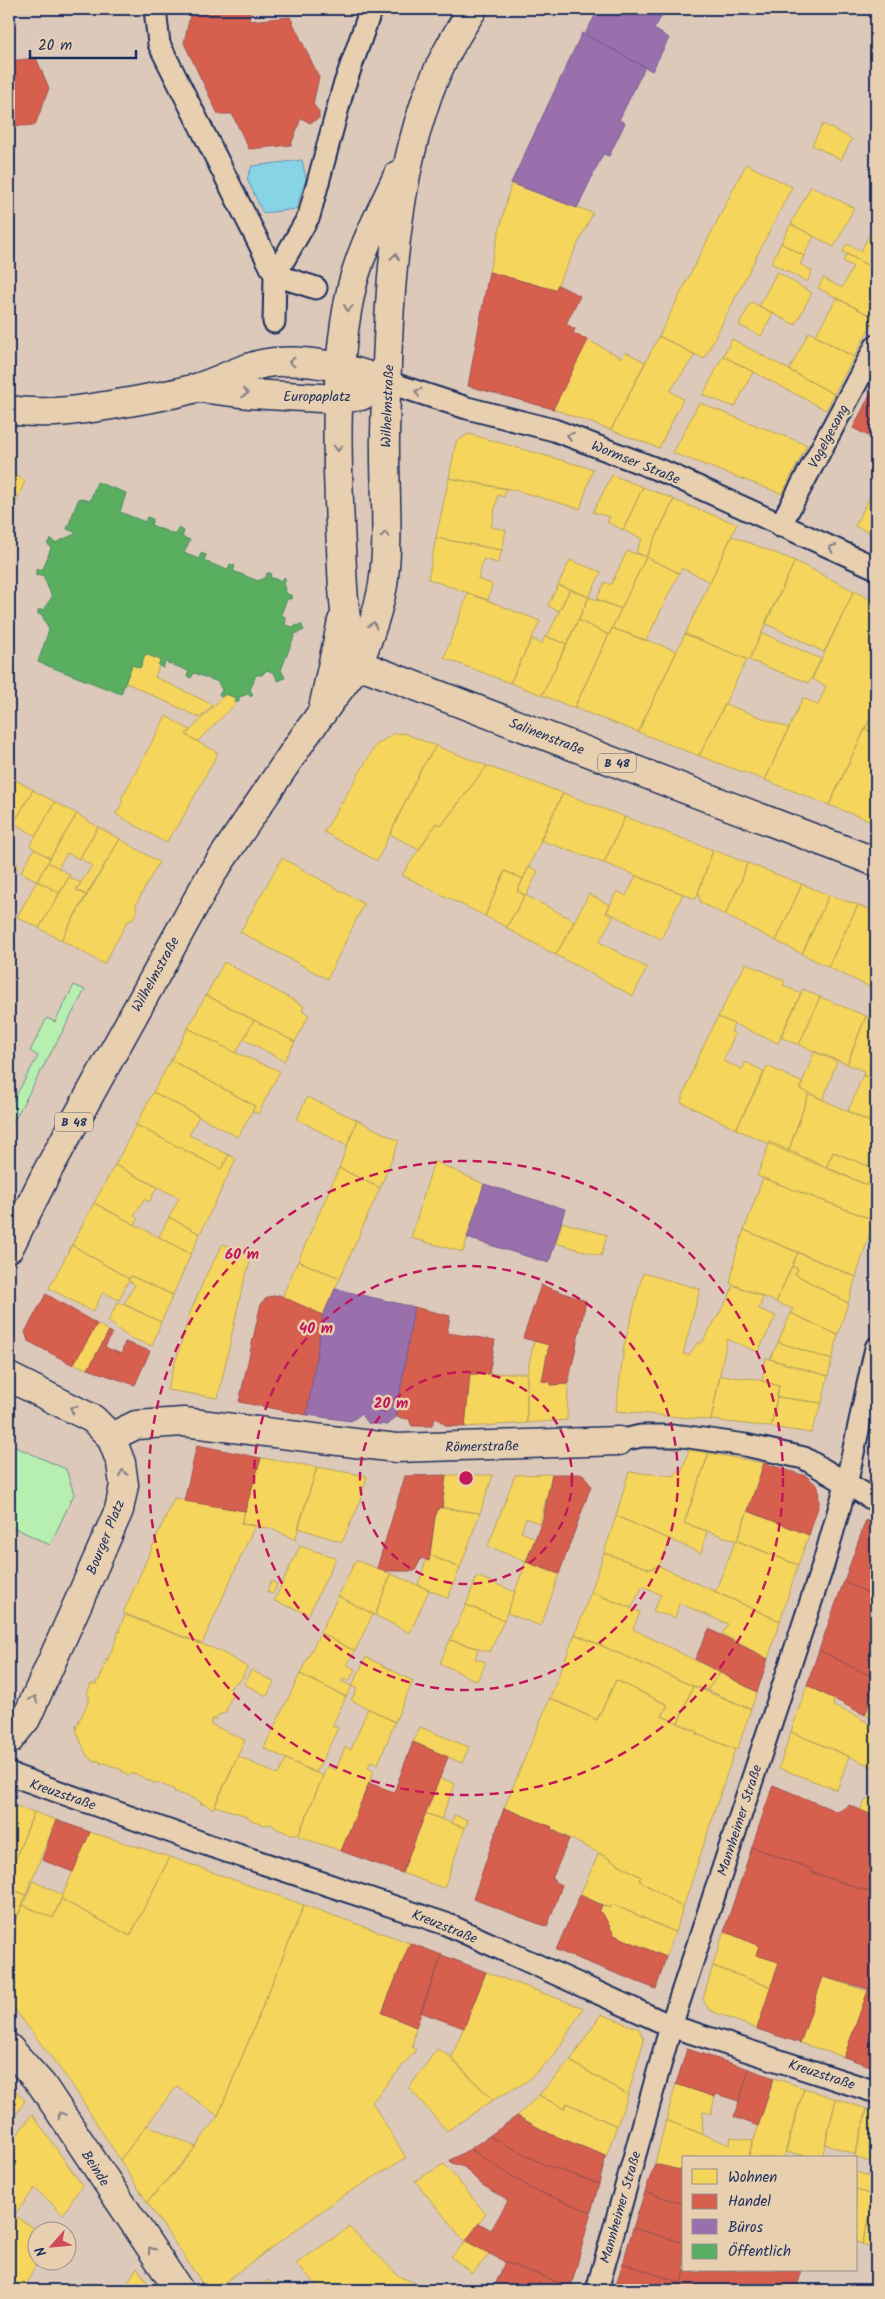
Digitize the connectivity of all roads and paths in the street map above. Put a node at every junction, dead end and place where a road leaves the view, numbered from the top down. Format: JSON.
{"nodes":[{"id":1,"x":155,"y":9,"type":"edge"},
{"id":2,"x":371,"y":9,"type":"edge"},
{"id":3,"x":473,"y":9,"type":"edge"},
{"id":4,"x":412,"y":145,"type":"junction"},
{"id":5,"x":275,"y":275,"type":"junction"},
{"id":6,"x":316,"y":288,"type":"dead end"},
{"id":7,"x":274,"y":322,"type":"dead end"},
{"id":8,"x":876,"y":346,"type":"edge"},
{"id":9,"x":340,"y":366,"type":"junction"},
{"id":10,"x":387,"y":382,"type":"junction"},
{"id":11,"x":197,"y":388,"type":"junction"},
{"id":12,"x":338,"y":399,"type":"junction"},
{"id":13,"x":9,"y":410,"type":"edge"},
{"id":14,"x":780,"y":526,"type":"junction"},
{"id":15,"x":876,"y":568,"type":"edge"},
{"id":16,"x":344,"y":605,"type":"junction"},
{"id":17,"x":358,"y":664,"type":"junction"},
{"id":18,"x":322,"y":712,"type":"junction"},
{"id":19,"x":876,"y":862,"type":"edge"},
{"id":20,"x":9,"y":1248,"type":"edge"},
{"id":21,"x":876,"y":1348,"type":"edge"},
{"id":22,"x":9,"y":1377,"type":"edge"},
{"id":23,"x":111,"y":1437,"type":"junction"},
{"id":24,"x":619,"y":1441,"type":"joint"},
{"id":25,"x":846,"y":1485,"type":"junction"},
{"id":26,"x":876,"y":1501,"type":"edge"},
{"id":27,"x":9,"y":1740,"type":"edge"},
{"id":28,"x":9,"y":1774,"type":"edge"},
{"id":29,"x":671,"y":2026,"type":"junction"},
{"id":30,"x":9,"y":2048,"type":"edge"},
{"id":31,"x":876,"y":2092,"type":"edge"},
{"id":32,"x":179,"y":2290,"type":"edge"},
{"id":33,"x":597,"y":2290,"type":"edge"}],
"edges":[{"from":1,"to":5,"type":"street"},
{"from":2,"to":5,"type":"street"},
{"from":3,"to":4,"type":"main road","name":"Wilhelmstraße"},
{"from":4,"to":9,"type":"main road","name":"Wilhelmstraße","one_way":true},
{"from":10,"to":4,"type":"main road","name":"Wilhelmstraße","one_way":true},
{"from":5,"to":6,"type":"street"},
{"from":5,"to":7,"type":"street"},
{"from":8,"to":14,"type":"street","name":"Vogelgesang"},
{"from":9,"to":10,"type":"main road","name":"Europaplatz"},
{"from":9,"to":11,"type":"main road","name":"Europaplatz","one_way":true},
{"from":9,"to":12,"type":"main road","name":"Wilhelmstraße"},
{"from":10,"to":12,"type":"main road","name":"Europaplatz"},
{"from":14,"to":10,"type":"street","name":"Wormser Straße","one_way":true},
{"from":17,"to":10,"type":"main road","name":"Wilhelmstraße","one_way":true},
{"from":11,"to":12,"type":"main road","name":"Europaplatz","one_way":true},
{"from":11,"to":13,"type":"main road","name":"Europaplatz"},
{"from":12,"to":16,"type":"main road","name":"Wilhelmstraße","one_way":true},
{"from":15,"to":14,"type":"street","name":"Wormser Straße","one_way":true},
{"from":16,"to":17,"type":"main road","name":"Wilhelmstraße"},
{"from":16,"to":18,"type":"main road","name":"Wilhelmstraße"},
{"from":17,"to":18,"type":"main road","name":"Wilhelmstraße","number":"B 48"},
{"from":17,"to":19,"type":"main road","name":"Salinenstraße","number":"B 48"},
{"from":18,"to":20,"type":"main road","name":"Wilhelmstraße","number":"B 48"},
{"from":21,"to":25,"type":"street","name":"Mannheimer Straße"},
{"from":23,"to":22,"type":"main road","name":"Bourger Platz","one_way":true},
{"from":23,"to":24,"type":"main road","name":"Römerstraße"},
{"from":27,"to":23,"type":"main road","name":"Bourger Platz","one_way":true},
{"from":24,"to":25,"type":"street","name":"Römerstraße"},
{"from":25,"to":26,"type":"street","name":"Römerstraße"},
{"from":25,"to":29,"type":"street","name":"Mannheimer Straße"},
{"from":28,"to":29,"type":"street","name":"Kreuzstraße"},
{"from":29,"to":31,"type":"street","name":"Kreuzstraße"},
{"from":29,"to":33,"type":"street","name":"Mannheimer Straße"},
{"from":32,"to":30,"type":"main road","name":"Beinde","one_way":true}]}
